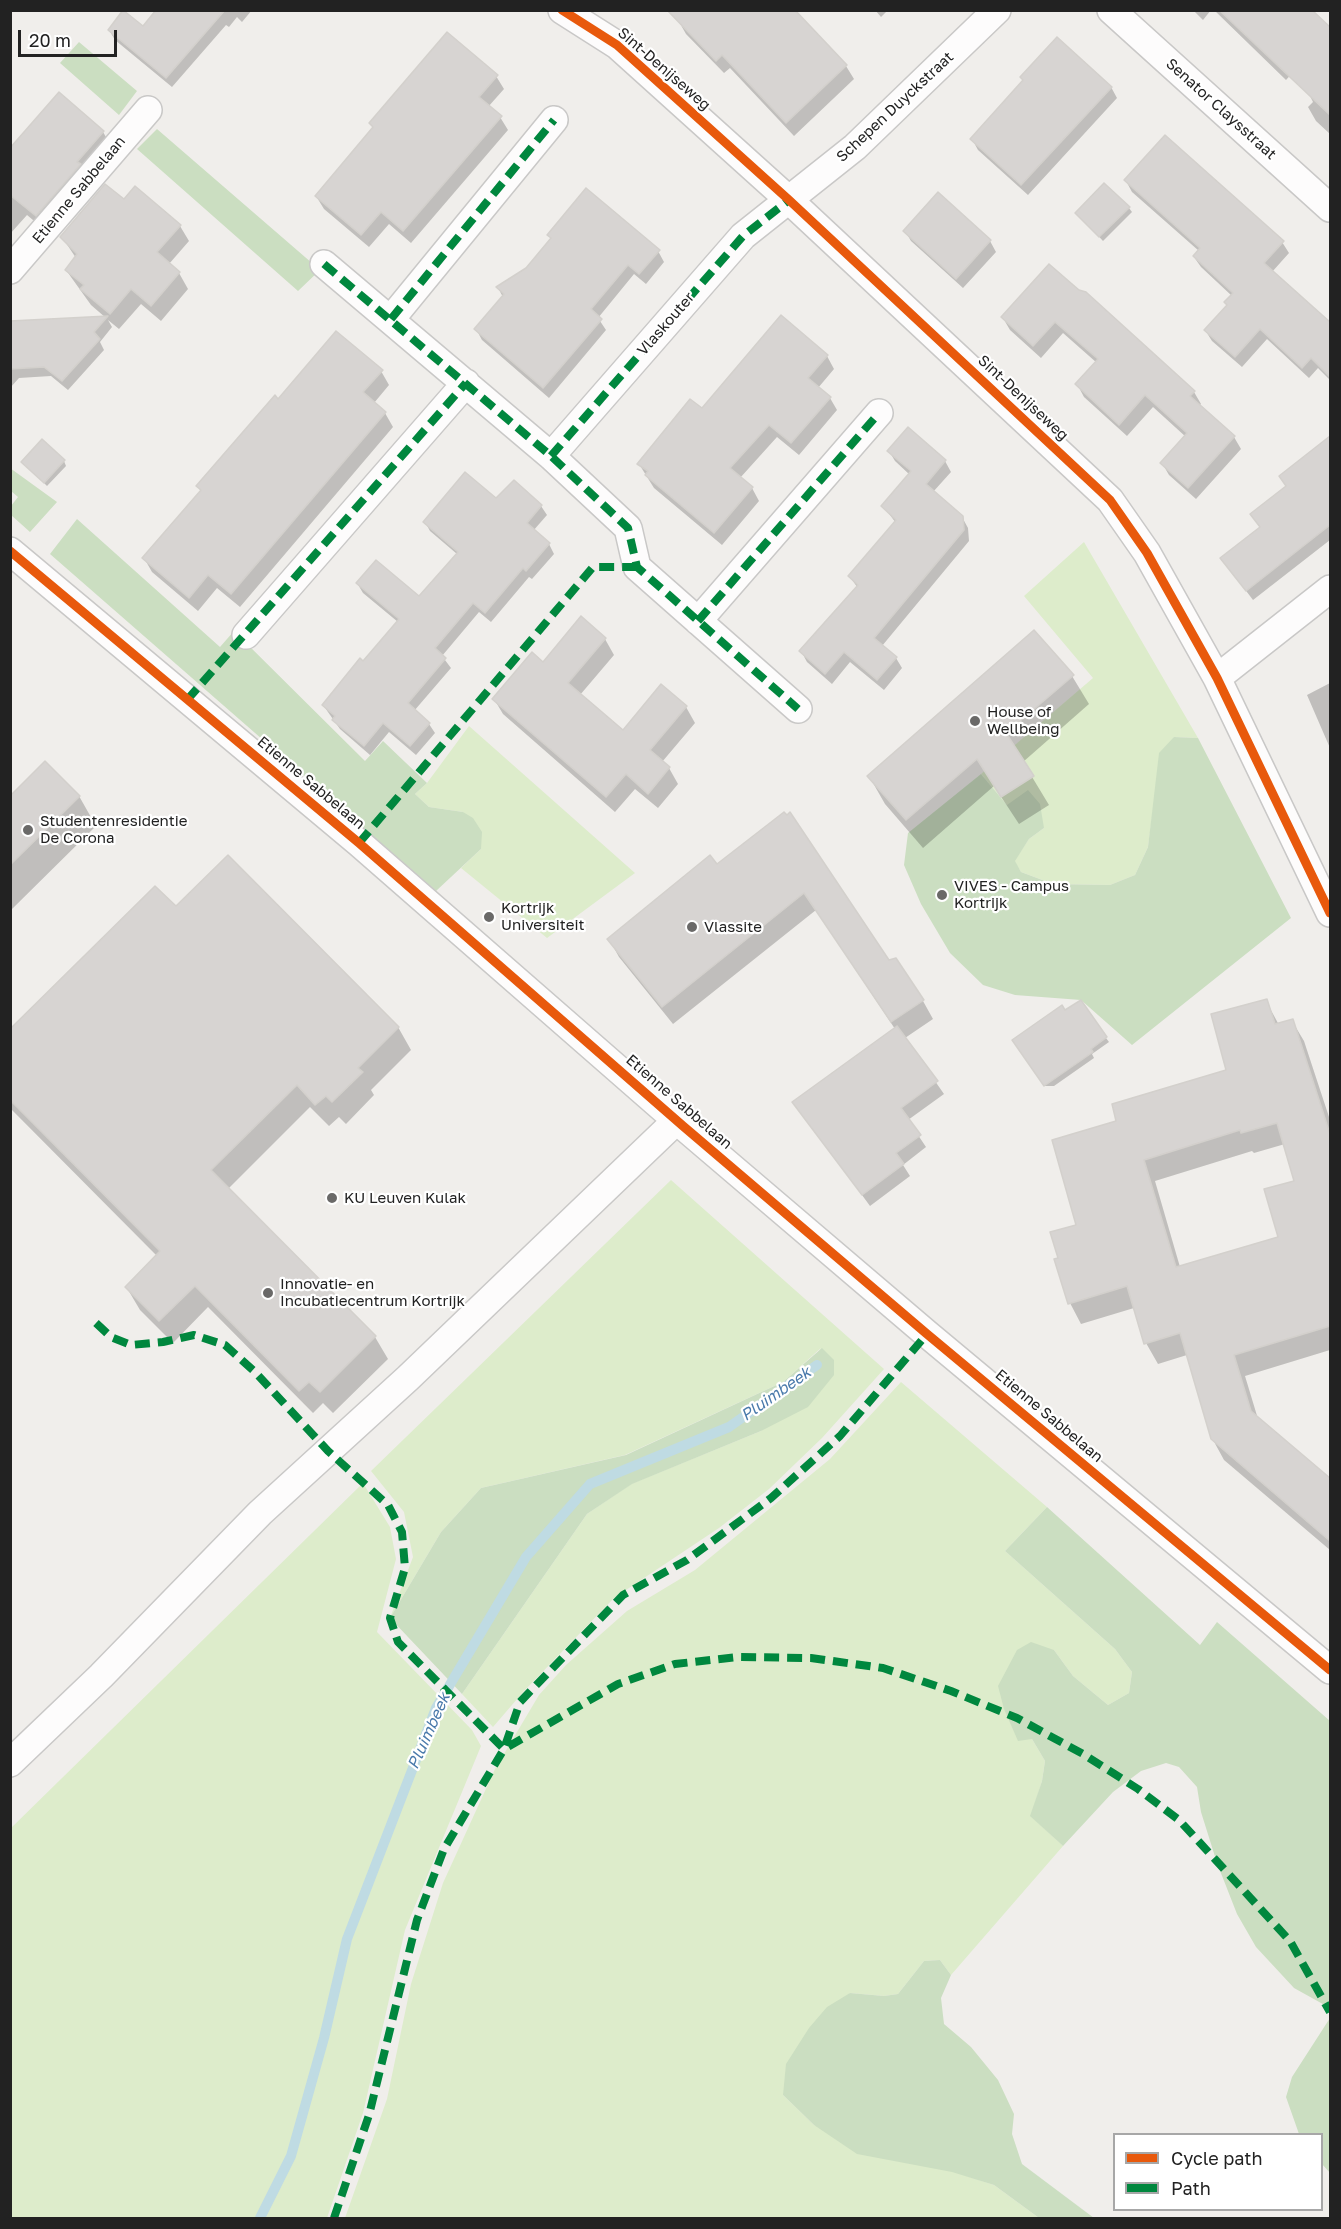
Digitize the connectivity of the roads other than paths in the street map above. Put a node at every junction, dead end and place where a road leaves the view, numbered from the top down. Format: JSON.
{"nodes":[{"id":1,"x":562,"y":10,"type":"edge"},
{"id":2,"x":997,"y":10,"type":"edge"},
{"id":3,"x":1111,"y":10,"type":"edge"},
{"id":4,"x":148,"y":110,"type":"dead end"},
{"id":5,"x":554,"y":120,"type":"dead end"},
{"id":6,"x":789,"y":200,"type":"junction"},
{"id":7,"x":1330,"y":208,"type":"edge"},
{"id":8,"x":324,"y":264,"type":"dead end"},
{"id":9,"x":10,"y":270,"type":"edge"},
{"id":10,"x":392,"y":319,"type":"junction"},
{"id":11,"x":466,"y":383,"type":"junction"},
{"id":12,"x":879,"y":413,"type":"dead end"},
{"id":13,"x":551,"y":456,"type":"junction"},
{"id":14,"x":10,"y":551,"type":"edge"},
{"id":15,"x":1330,"y":589,"type":"edge"},
{"id":16,"x":698,"y":621,"type":"junction"},
{"id":17,"x":246,"y":635,"type":"dead end"},
{"id":18,"x":1216,"y":678,"type":"junction"},
{"id":19,"x":798,"y":709,"type":"dead end"},
{"id":20,"x":1330,"y":913,"type":"edge"},
{"id":21,"x":676,"y":1120,"type":"junction"},
{"id":22,"x":1330,"y":1670,"type":"edge"},
{"id":23,"x":10,"y":1763,"type":"edge"}],
"edges":[{"from":1,"to":6,"type":"street","name":"Sint-Denijseweg"},
{"from":2,"to":6,"type":"street","name":"Schepen Duyckstraat"},
{"from":3,"to":7,"type":"street","name":"Senator Claysstraat"},
{"from":4,"to":9,"type":"street","name":"Etienne Sabbelaan"},
{"from":5,"to":10,"type":"street"},
{"from":6,"to":13,"type":"street","name":"Vlaskouter"},
{"from":6,"to":18,"type":"street","name":"Sint-Denijseweg"},
{"from":8,"to":10,"type":"street"},
{"from":10,"to":11,"type":"street"},
{"from":11,"to":13,"type":"street"},
{"from":11,"to":17,"type":"street"},
{"from":12,"to":16,"type":"street"},
{"from":13,"to":16,"type":"street"},
{"from":14,"to":21,"type":"street","name":"Etienne Sabbelaan"},
{"from":15,"to":18,"type":"street"},
{"from":16,"to":19,"type":"street"},
{"from":18,"to":20,"type":"street","name":"Sint-Denijseweg"},
{"from":21,"to":22,"type":"street","name":"Etienne Sabbelaan"},
{"from":21,"to":23,"type":"street"}]}
